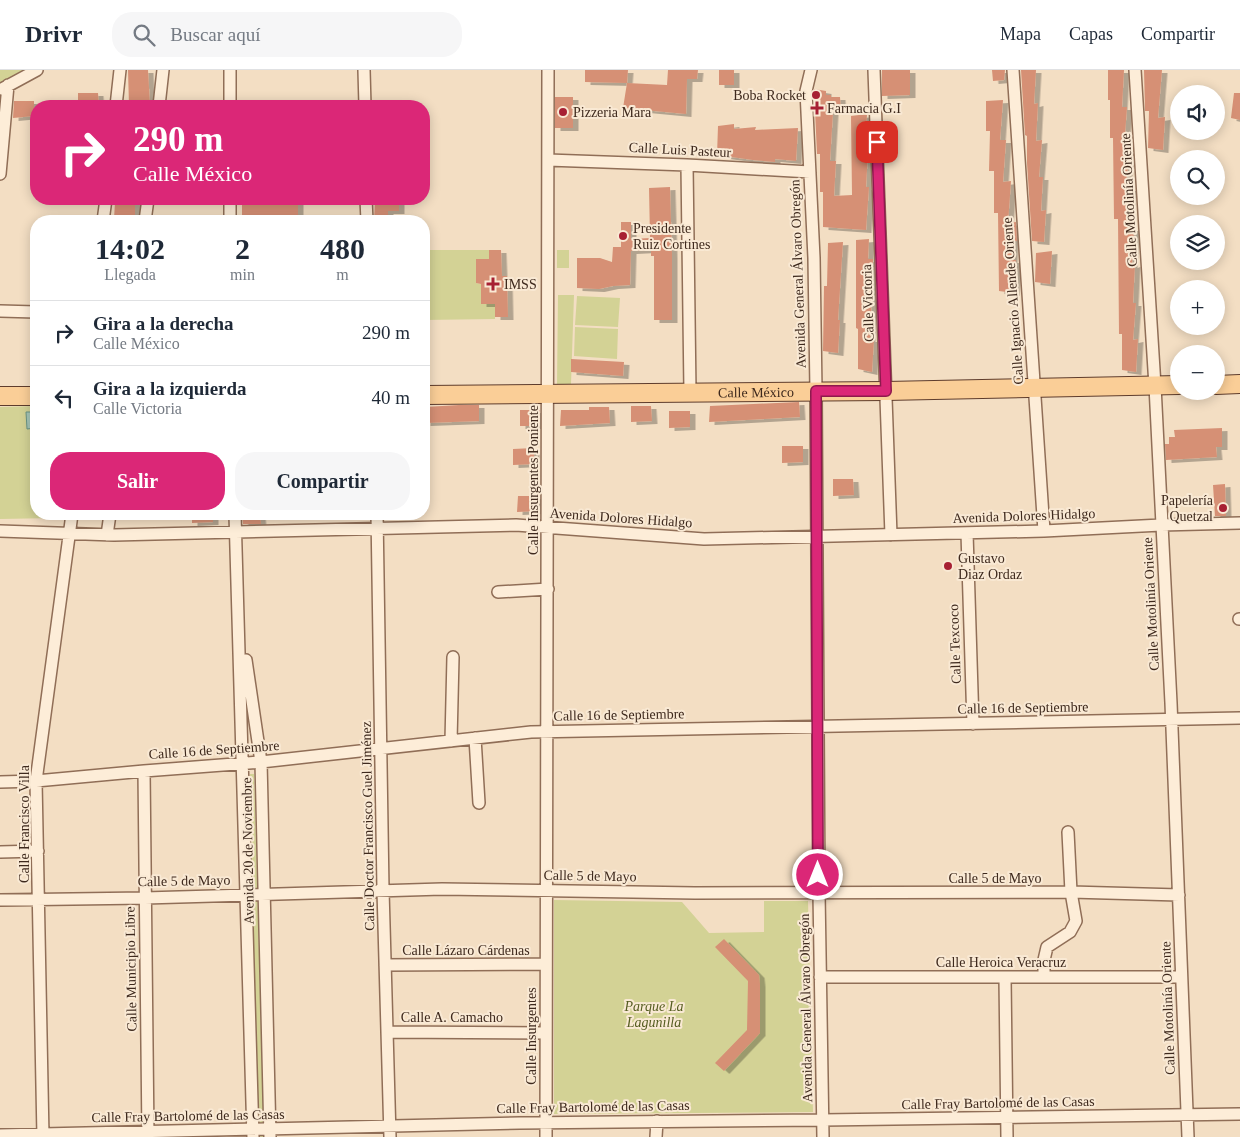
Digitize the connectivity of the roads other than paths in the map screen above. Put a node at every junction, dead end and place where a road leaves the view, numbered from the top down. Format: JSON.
{"nodes":[{"id":1,"x":37,"y":70,"type":"edge"},
{"id":2,"x":120,"y":70,"type":"edge"},
{"id":3,"x":163,"y":70,"type":"edge"},
{"id":4,"x":230,"y":70,"type":"edge"},
{"id":5,"x":364,"y":70,"type":"edge"},
{"id":6,"x":548,"y":70,"type":"edge"},
{"id":7,"x":812,"y":70,"type":"edge"},
{"id":8,"x":874,"y":70,"type":"edge"},
{"id":9,"x":1013,"y":70,"type":"edge"},
{"id":10,"x":1135,"y":70,"type":"edge"},
{"id":11,"x":4,"y":88,"type":"edge"},
{"id":12,"x":117,"y":100,"type":"edge"},
{"id":13,"x":160,"y":100,"type":"edge"},
{"id":14,"x":230,"y":100,"type":"edge"},
{"id":15,"x":365,"y":100,"type":"edge"},
{"id":16,"x":548,"y":160,"type":"junction"},
{"id":17,"x":687,"y":165,"type":"junction"},
{"id":18,"x":810,"y":172,"type":"junction"},
{"id":19,"x":0,"y":174,"type":"edge"},
{"id":20,"x":0,"y":311,"type":"edge"},
{"id":21,"x":30,"y":312,"type":"edge"},
{"id":22,"x":1225,"y":384,"type":"edge"},
{"id":23,"x":1240,"y":384,"type":"edge"},
{"id":24,"x":1154,"y":386,"type":"junction"},
{"id":25,"x":1170,"y":386,"type":"edge"},
{"id":26,"x":1034,"y":388,"type":"junction"},
{"id":27,"x":816,"y":391,"type":"junction"},
{"id":28,"x":886,"y":391,"type":"junction"},
{"id":29,"x":690,"y":392,"type":"junction"},
{"id":30,"x":548,"y":394,"type":"junction"},
{"id":31,"x":430,"y":395,"type":"edge"},
{"id":32,"x":0,"y":396,"type":"edge"},
{"id":33,"x":30,"y":396,"type":"edge"},
{"id":34,"x":71,"y":520,"type":"edge"},
{"id":35,"x":109,"y":520,"type":"edge"},
{"id":36,"x":235,"y":520,"type":"edge"},
{"id":37,"x":377,"y":520,"type":"edge"},
{"id":38,"x":1240,"y":523,"type":"edge"},
{"id":39,"x":1162,"y":525,"type":"junction"},
{"id":40,"x":548,"y":527,"type":"junction"},
{"id":41,"x":378,"y":528,"type":"junction"},
{"id":42,"x":0,"y":531,"type":"edge"},
{"id":43,"x":1044,"y":531,"type":"junction"},
{"id":44,"x":235,"y":532,"type":"junction"},
{"id":45,"x":70,"y":533,"type":"junction"},
{"id":46,"x":967,"y":533,"type":"junction"},
{"id":47,"x":107,"y":535,"type":"junction"},
{"id":48,"x":891,"y":535,"type":"junction"},
{"id":49,"x":816,"y":537,"type":"junction"},
{"id":50,"x":548,"y":589,"type":"junction"},
{"id":51,"x":498,"y":592,"type":"dead end"},
{"id":52,"x":238,"y":611,"type":"junction"},
{"id":53,"x":453,"y":657,"type":"dead end"},
{"id":54,"x":1240,"y":718,"type":"edge"},
{"id":55,"x":1171,"y":720,"type":"junction"},
{"id":56,"x":973,"y":724,"type":"junction"},
{"id":57,"x":817,"y":727,"type":"junction"},
{"id":58,"x":547,"y":731,"type":"junction"},
{"id":59,"x":475,"y":738,"type":"junction"},
{"id":60,"x":451,"y":741,"type":"junction"},
{"id":61,"x":381,"y":749,"type":"junction"},
{"id":62,"x":261,"y":762,"type":"junction"},
{"id":63,"x":242,"y":764,"type":"junction"},
{"id":64,"x":144,"y":771,"type":"junction"},
{"id":65,"x":36,"y":781,"type":"junction"},
{"id":66,"x":0,"y":782,"type":"edge"},
{"id":67,"x":479,"y":803,"type":"dead end"},
{"id":68,"x":1068,"y":832,"type":"dead end"},
{"id":69,"x":38,"y":851,"type":"junction"},
{"id":70,"x":0,"y":852,"type":"edge"},
{"id":71,"x":383,"y":890,"type":"junction"},
{"id":72,"x":547,"y":890,"type":"junction"},
{"id":73,"x":1071,"y":892,"type":"junction"},
{"id":74,"x":818,"y":893,"type":"junction"},
{"id":75,"x":265,"y":894,"type":"junction"},
{"id":76,"x":246,"y":895,"type":"junction"},
{"id":77,"x":1180,"y":895,"type":"junction"},
{"id":78,"x":145,"y":898,"type":"junction"},
{"id":79,"x":38,"y":899,"type":"junction"},
{"id":80,"x":0,"y":900,"type":"edge"},
{"id":81,"x":546,"y":964,"type":"junction"},
{"id":82,"x":386,"y":965,"type":"junction"},
{"id":83,"x":820,"y":977,"type":"junction"},
{"id":84,"x":1044,"y":977,"type":"junction"},
{"id":85,"x":1005,"y":978,"type":"junction"},
{"id":86,"x":1181,"y":978,"type":"junction"},
{"id":87,"x":267,"y":1012,"type":"junction"},
{"id":88,"x":250,"y":1013,"type":"junction"},
{"id":89,"x":387,"y":1032,"type":"junction"},
{"id":90,"x":546,"y":1033,"type":"junction"},
{"id":91,"x":1240,"y":1114,"type":"edge"},
{"id":92,"x":1187,"y":1116,"type":"junction"},
{"id":93,"x":1007,"y":1117,"type":"junction"},
{"id":94,"x":822,"y":1120,"type":"junction"},
{"id":95,"x":657,"y":1121,"type":"junction"},
{"id":96,"x":546,"y":1122,"type":"junction"},
{"id":97,"x":390,"y":1132,"type":"edge"},
{"id":98,"x":253,"y":1133,"type":"edge"},
{"id":99,"x":270,"y":1133,"type":"edge"},
{"id":100,"x":148,"y":1134,"type":"edge"},
{"id":101,"x":0,"y":1135,"type":"edge"},
{"id":102,"x":43,"y":1135,"type":"edge"},
{"id":103,"x":546,"y":1137,"type":"edge"},
{"id":104,"x":656,"y":1137,"type":"edge"},
{"id":105,"x":823,"y":1137,"type":"edge"},
{"id":106,"x":1007,"y":1137,"type":"edge"},
{"id":107,"x":1188,"y":1137,"type":"edge"}],
"edges":[{"from":1,"to":11,"type":"street"},
{"from":2,"to":12,"type":"street"},
{"from":3,"to":13,"type":"street"},
{"from":4,"to":14,"type":"street"},
{"from":5,"to":15,"type":"street"},
{"from":6,"to":16,"type":"street","name":"Calle Insurgentes Poniente"},
{"from":7,"to":18,"type":"street","name":"Avenida General Álvaro Obregón"},
{"from":8,"to":28,"type":"street","name":"Calle Victoria"},
{"from":9,"to":26,"type":"street","name":"Calle Ignacio Allende Oriente"},
{"from":10,"to":24,"type":"street","name":"Calle Motolinía Oriente"},
{"from":11,"to":19,"type":"street"},
{"from":16,"to":17,"type":"street","name":"Calle Luis Pasteur"},
{"from":16,"to":30,"type":"street","name":"Calle Insurgentes Poniente"},
{"from":17,"to":18,"type":"street","name":"Calle Luis Pasteur"},
{"from":17,"to":29,"type":"street"},
{"from":18,"to":27,"type":"street","name":"Avenida General Álvaro Obregón"},
{"from":20,"to":21,"type":"street"},
{"from":22,"to":23,"type":"main road"},
{"from":24,"to":25,"type":"main road","name":"Calle México"},
{"from":24,"to":26,"type":"main road","name":"Calle México"},
{"from":24,"to":39,"type":"street","name":"Calle Motolinía Oriente"},
{"from":26,"to":28,"type":"main road","name":"Calle México"},
{"from":26,"to":43,"type":"street","name":"Calle Ignacio Allende Oriente"},
{"from":27,"to":28,"type":"main road","name":"Calle México"},
{"from":27,"to":29,"type":"main road","name":"Calle México"},
{"from":27,"to":49,"type":"street","name":"Avenida General Álvaro Obregón"},
{"from":28,"to":48,"type":"street","name":"Calle Victoria"},
{"from":29,"to":30,"type":"main road","name":"Calle México"},
{"from":30,"to":31,"type":"main road","name":"Calle México"},
{"from":30,"to":40,"type":"street","name":"Calle Insurgentes Poniente"},
{"from":32,"to":33,"type":"main road"},
{"from":34,"to":45,"type":"street","name":"Calle Francisco Villa"},
{"from":35,"to":47,"type":"street"},
{"from":36,"to":44,"type":"street"},
{"from":37,"to":41,"type":"street","name":"Calle Doctor Francisco Guel Jiménez"},
{"from":38,"to":39,"type":"street","name":"Avenida Dolores Hidalgo"},
{"from":39,"to":43,"type":"street","name":"Avenida Dolores Hidalgo"},
{"from":39,"to":55,"type":"street","name":"Calle Motolinía Oriente"},
{"from":40,"to":41,"type":"street","name":"Avenida Dolores Hidalgo"},
{"from":40,"to":49,"type":"street","name":"Avenida Dolores Hidalgo"},
{"from":40,"to":50,"type":"street","name":"Calle Insurgentes Poniente"},
{"from":41,"to":44,"type":"street","name":"Avenida Dolores Hidalgo"},
{"from":41,"to":61,"type":"street","name":"Calle Doctor Francisco Guel Jiménez"},
{"from":42,"to":45,"type":"street","name":"Avenida Dolores Hidalgo"},
{"from":43,"to":46,"type":"street","name":"Avenida Dolores Hidalgo"},
{"from":44,"to":47,"type":"street","name":"Avenida Dolores Hidalgo"},
{"from":44,"to":52,"type":"street"},
{"from":45,"to":47,"type":"street","name":"Avenida Dolores Hidalgo"},
{"from":45,"to":65,"type":"street","name":"Calle Francisco Villa"},
{"from":46,"to":48,"type":"street","name":"Avenida Dolores Hidalgo"},
{"from":46,"to":56,"type":"street","name":"Calle Texcoco"},
{"from":48,"to":49,"type":"street","name":"Avenida Dolores Hidalgo"},
{"from":49,"to":57,"type":"street","name":"Avenida General Álvaro Obregón"},
{"from":50,"to":51,"type":"street"},
{"from":50,"to":58,"type":"street","name":"Calle Insurgentes Poniente"},
{"from":52,"to":62,"type":"street","name":"Avenida 20 de Noviembre"},
{"from":52,"to":63,"type":"street","name":"Avenida 20 de Noviembre"},
{"from":53,"to":60,"type":"street"},
{"from":54,"to":55,"type":"street","name":"Calle 16 de Septiembre"},
{"from":55,"to":56,"type":"street","name":"Calle 16 de Septiembre"},
{"from":55,"to":77,"type":"street","name":"Calle Motolinía Oriente"},
{"from":56,"to":57,"type":"street","name":"Calle 16 de Septiembre"},
{"from":57,"to":58,"type":"street","name":"Calle 16 de Septiembre"},
{"from":57,"to":74,"type":"street","name":"Avenida General Álvaro Obregón"},
{"from":58,"to":59,"type":"street","name":"Calle 16 de Septiembre"},
{"from":58,"to":72,"type":"street","name":"Calle Insurgentes Poniente"},
{"from":59,"to":60,"type":"street","name":"Calle 16 de Septiembre"},
{"from":59,"to":67,"type":"street"},
{"from":60,"to":61,"type":"street","name":"Calle 16 de Septiembre"},
{"from":61,"to":62,"type":"street","name":"Calle 16 de Septiembre"},
{"from":61,"to":71,"type":"street","name":"Calle Doctor Francisco Guel Jiménez"},
{"from":62,"to":63,"type":"street","name":"Calle 16 de Septiembre"},
{"from":62,"to":75,"type":"street","name":"Avenida 20 de Noviembre"},
{"from":63,"to":64,"type":"street","name":"Calle 16 de Septiembre"},
{"from":63,"to":76,"type":"street","name":"Avenida 20 de Noviembre"},
{"from":64,"to":65,"type":"street","name":"Calle 16 de Septiembre"},
{"from":64,"to":78,"type":"street","name":"Calle Municipio Libre"},
{"from":65,"to":66,"type":"street","name":"Calle 16 de Septiembre"},
{"from":65,"to":69,"type":"street","name":"Calle Francisco Villa"},
{"from":68,"to":73,"type":"street"},
{"from":69,"to":70,"type":"street"},
{"from":69,"to":79,"type":"street","name":"Calle Francisco Villa"},
{"from":71,"to":72,"type":"street","name":"Calle 5 de Mayo"},
{"from":71,"to":75,"type":"street","name":"Calle 5 de Mayo"},
{"from":71,"to":82,"type":"street","name":"Calle Doctor Francisco Guel Jiménez"},
{"from":72,"to":74,"type":"street","name":"Calle 5 de Mayo"},
{"from":72,"to":81,"type":"street","name":"Calle Insurgentes"},
{"from":73,"to":74,"type":"street","name":"Calle 5 de Mayo"},
{"from":73,"to":77,"type":"street","name":"Calle 5 de Mayo"},
{"from":73,"to":84,"type":"street"},
{"from":74,"to":83,"type":"street","name":"Avenida General Álvaro Obregón"},
{"from":75,"to":76,"type":"street","name":"Calle 5 de Mayo"},
{"from":75,"to":87,"type":"street","name":"Avenida 20 de Noviembre"},
{"from":76,"to":78,"type":"street","name":"Calle 5 de Mayo"},
{"from":76,"to":88,"type":"street","name":"Avenida 20 de Noviembre"},
{"from":77,"to":86,"type":"street","name":"Calle Motolinía Oriente"},
{"from":78,"to":79,"type":"street","name":"Calle 5 de Mayo"},
{"from":78,"to":100,"type":"street","name":"Calle Municipio Libre"},
{"from":79,"to":80,"type":"street","name":"Calle 5 de Mayo"},
{"from":79,"to":102,"type":"street","name":"Calle Francisco Villa"},
{"from":81,"to":82,"type":"street","name":"Calle Lázaro Cárdenas"},
{"from":81,"to":90,"type":"street","name":"Calle Insurgentes"},
{"from":82,"to":89,"type":"street","name":"Calle Doctor Francisco Guel Jiménez"},
{"from":83,"to":85,"type":"street","name":"Calle Heroica Veracruz"},
{"from":83,"to":94,"type":"street","name":"Avenida General Álvaro Obregón"},
{"from":84,"to":85,"type":"street","name":"Calle Heroica Veracruz"},
{"from":84,"to":86,"type":"street","name":"Calle Heroica Veracruz"},
{"from":85,"to":93,"type":"street"},
{"from":86,"to":92,"type":"street","name":"Calle Motolinía Oriente"},
{"from":87,"to":88,"type":"street"},
{"from":87,"to":99,"type":"street","name":"Avenida 20 de Noviembre"},
{"from":88,"to":98,"type":"street","name":"Avenida 20 de Noviembre"},
{"from":89,"to":90,"type":"street","name":"Calle A. Camacho"},
{"from":89,"to":97,"type":"street","name":"Calle Doctor Francisco Guel Jiménez"},
{"from":90,"to":96,"type":"street","name":"Calle Insurgentes"},
{"from":91,"to":92,"type":"street","name":"Calle Fray Bartolomé de las Casas"},
{"from":92,"to":93,"type":"street","name":"Calle Fray Bartolomé de las Casas"},
{"from":92,"to":107,"type":"street","name":"Calle Motolinía Oriente"},
{"from":93,"to":94,"type":"street","name":"Calle Fray Bartolomé de las Casas"},
{"from":93,"to":106,"type":"street"},
{"from":94,"to":95,"type":"street","name":"Calle Fray Bartolomé de las Casas"},
{"from":94,"to":105,"type":"street","name":"Avenida General Álvaro Obregón"},
{"from":95,"to":96,"type":"street","name":"Calle Fray Bartolomé de las Casas"},
{"from":95,"to":104,"type":"street"},
{"from":96,"to":97,"type":"street","name":"Calle Fray Bartolomé de las Casas"},
{"from":96,"to":103,"type":"street","name":"Calle Insurgentes"},
{"from":97,"to":99,"type":"street","name":"Calle Fray Bartolomé de las Casas"},
{"from":98,"to":99,"type":"street","name":"Calle Fray Bartolomé de las Casas"},
{"from":98,"to":100,"type":"street","name":"Calle Fray Bartolomé de las Casas"},
{"from":100,"to":102,"type":"street","name":"Calle Fray Bartolomé de las Casas"},
{"from":101,"to":102,"type":"street","name":"Calle Fray Bartolomé de las Casas"}]}
